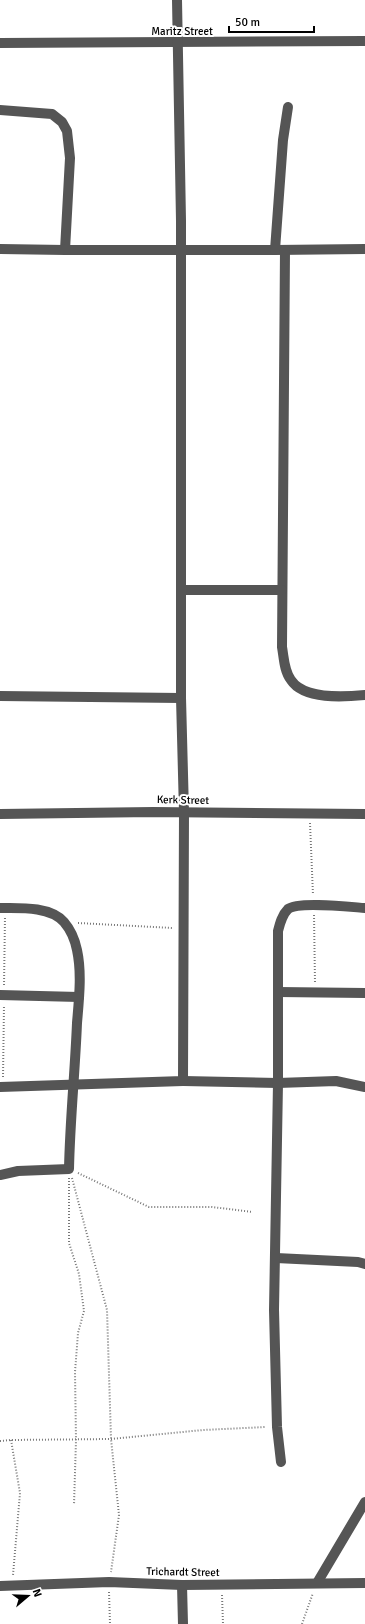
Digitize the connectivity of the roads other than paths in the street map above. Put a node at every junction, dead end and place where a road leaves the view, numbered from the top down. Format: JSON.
{"nodes":[{"id":1,"x":177,"y":0,"type":"edge"},
{"id":2,"x":365,"y":42,"type":"edge"},
{"id":3,"x":0,"y":43,"type":"edge"},
{"id":4,"x":178,"y":44,"type":"junction"},
{"id":5,"x":288,"y":106,"type":"dead end"},
{"id":6,"x":0,"y":110,"type":"edge"},
{"id":7,"x":0,"y":249,"type":"edge"},
{"id":8,"x":181,"y":249,"type":"junction"},
{"id":9,"x":365,"y":249,"type":"edge"},
{"id":10,"x":65,"y":250,"type":"junction"},
{"id":11,"x":280,"y":250,"type":"junction"},
{"id":12,"x":182,"y":590,"type":"junction"},
{"id":13,"x":282,"y":590,"type":"junction"},
{"id":14,"x":365,"y":695,"type":"edge"},
{"id":15,"x":0,"y":696,"type":"edge"},
{"id":16,"x":181,"y":698,"type":"junction"},
{"id":17,"x":184,"y":812,"type":"junction"},
{"id":18,"x":0,"y":814,"type":"edge"},
{"id":19,"x":365,"y":814,"type":"edge"},
{"id":20,"x":0,"y":908,"type":"edge"},
{"id":21,"x":365,"y":908,"type":"edge"},
{"id":22,"x":278,"y":992,"type":"junction"},
{"id":23,"x":365,"y":993,"type":"edge"},
{"id":24,"x":0,"y":995,"type":"edge"},
{"id":25,"x":79,"y":997,"type":"junction"},
{"id":26,"x":183,"y":1081,"type":"junction"},
{"id":27,"x":278,"y":1083,"type":"junction"},
{"id":28,"x":74,"y":1085,"type":"junction"},
{"id":29,"x":0,"y":1087,"type":"edge"},
{"id":30,"x":365,"y":1087,"type":"edge"},
{"id":31,"x":0,"y":1174,"type":"edge"},
{"id":32,"x":276,"y":1258,"type":"junction"},
{"id":33,"x":365,"y":1264,"type":"edge"},
{"id":34,"x":281,"y":1462,"type":"dead end"},
{"id":35,"x":365,"y":1502,"type":"edge"},
{"id":36,"x":317,"y":1583,"type":"junction"},
{"id":37,"x":365,"y":1583,"type":"edge"},
{"id":38,"x":182,"y":1585,"type":"junction"},
{"id":39,"x":0,"y":1586,"type":"edge"},
{"id":40,"x":183,"y":1624,"type":"edge"}],
"edges":[{"from":1,"to":4,"type":"street"},
{"from":2,"to":4,"type":"street","name":"Maritz Street"},
{"from":3,"to":4,"type":"street","name":"Maritz Street"},
{"from":4,"to":8,"type":"street"},
{"from":5,"to":11,"type":"street"},
{"from":6,"to":10,"type":"street"},
{"from":7,"to":10,"type":"street"},
{"from":8,"to":10,"type":"street"},
{"from":8,"to":11,"type":"street"},
{"from":8,"to":12,"type":"street"},
{"from":9,"to":11,"type":"street"},
{"from":11,"to":13,"type":"street"},
{"from":12,"to":13,"type":"street"},
{"from":12,"to":16,"type":"street"},
{"from":13,"to":14,"type":"street"},
{"from":15,"to":16,"type":"street"},
{"from":16,"to":17,"type":"street"},
{"from":17,"to":18,"type":"street","name":"Kerk Street"},
{"from":17,"to":19,"type":"street","name":"Kerk Street"},
{"from":17,"to":26,"type":"street"},
{"from":20,"to":25,"type":"street"},
{"from":21,"to":22,"type":"street"},
{"from":22,"to":23,"type":"street"},
{"from":22,"to":27,"type":"street"},
{"from":24,"to":25,"type":"street"},
{"from":25,"to":28,"type":"street"},
{"from":26,"to":27,"type":"street"},
{"from":26,"to":28,"type":"street"},
{"from":27,"to":30,"type":"street"},
{"from":27,"to":32,"type":"street"},
{"from":28,"to":29,"type":"street"},
{"from":28,"to":31,"type":"street"},
{"from":32,"to":33,"type":"street"},
{"from":32,"to":34,"type":"street"},
{"from":35,"to":36,"type":"street"},
{"from":36,"to":37,"type":"street","name":"Trichardt Street"},
{"from":36,"to":38,"type":"street","name":"Trichardt Street"},
{"from":38,"to":39,"type":"street","name":"Trichardt Street"},
{"from":38,"to":40,"type":"street"}]}
